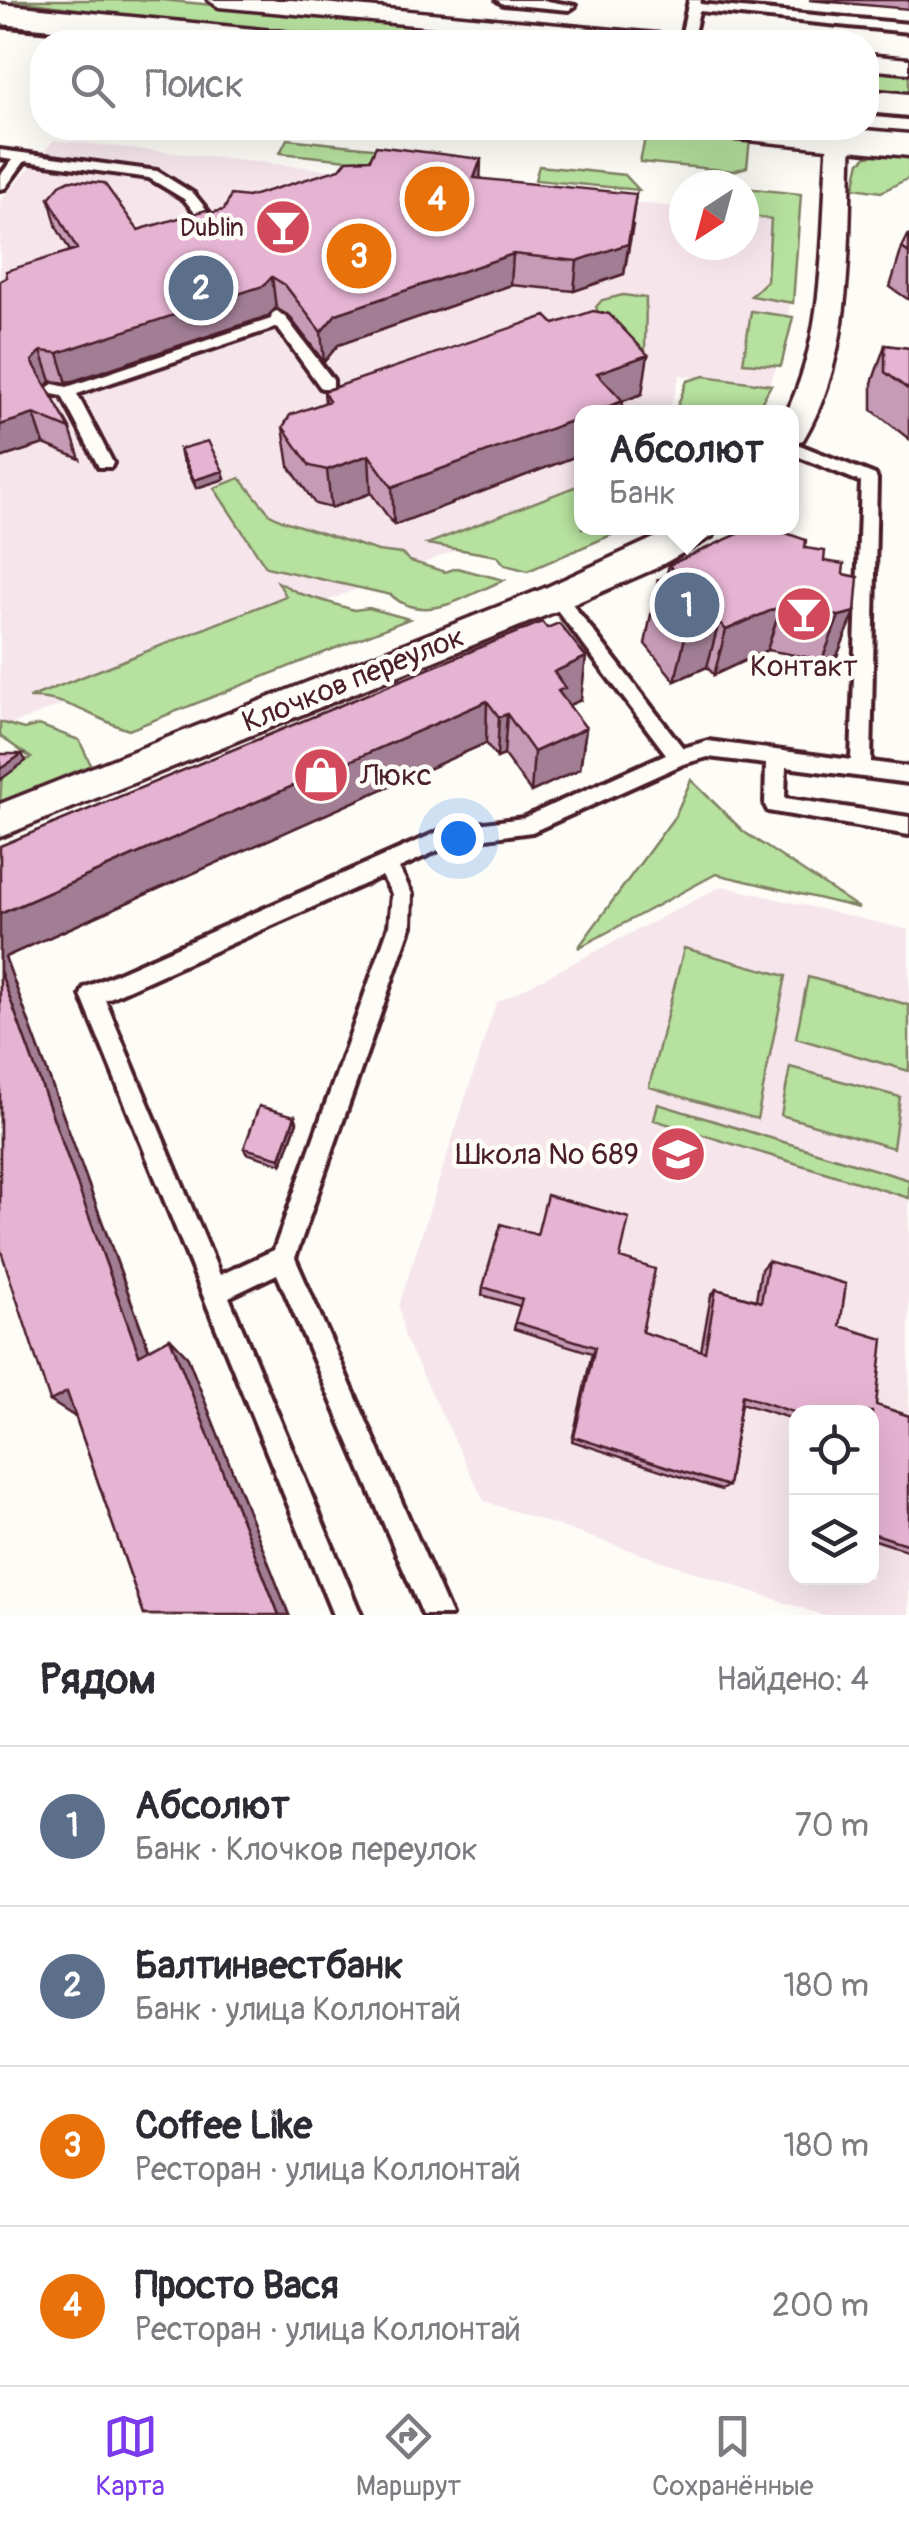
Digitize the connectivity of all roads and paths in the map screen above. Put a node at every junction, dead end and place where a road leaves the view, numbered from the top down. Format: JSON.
{"nodes":[{"id":1,"x":218,"y":0,"type":"edge"},
{"id":2,"x":503,"y":0,"type":"edge"},
{"id":3,"x":568,"y":3,"type":"edge"},
{"id":4,"x":694,"y":4,"type":"edge"},
{"id":5,"x":0,"y":14,"type":"edge"},
{"id":6,"x":909,"y":28,"type":"edge"},
{"id":7,"x":162,"y":30,"type":"edge"},
{"id":8,"x":542,"y":30,"type":"edge"},
{"id":9,"x":573,"y":30,"type":"edge"},
{"id":10,"x":689,"y":30,"type":"edge"},
{"id":11,"x":879,"y":63,"type":"edge"},
{"id":12,"x":909,"y":66,"type":"edge"},
{"id":13,"x":879,"y":102,"type":"edge"},
{"id":14,"x":909,"y":105,"type":"edge"},
{"id":15,"x":842,"y":140,"type":"edge"},
{"id":16,"x":879,"y":140,"type":"edge"},
{"id":17,"x":909,"y":145,"type":"edge"},
{"id":18,"x":0,"y":154,"type":"edge"},
{"id":19,"x":20,"y":157,"type":"junction"},
{"id":20,"x":0,"y":185,"type":"edge"},
{"id":21,"x":221,"y":238,"type":"edge"},
{"id":22,"x":327,"y":384,"type":"dead end"},
{"id":23,"x":799,"y":418,"type":"edge"},
{"id":24,"x":799,"y":451,"type":"edge"},
{"id":25,"x":105,"y":463,"type":"dead end"},
{"id":26,"x":689,"y":535,"type":"edge"},
{"id":27,"x":557,"y":597,"type":"junction"},
{"id":28,"x":679,"y":757,"type":"junction"},
{"id":29,"x":776,"y":757,"type":"junction"},
{"id":30,"x":861,"y":768,"type":"junction"},
{"id":31,"x":909,"y":775,"type":"edge"},
{"id":32,"x":0,"y":821,"type":"edge"},
{"id":33,"x":909,"y":826,"type":"edge"},
{"id":34,"x":387,"y":864,"type":"junction"},
{"id":35,"x":283,"y":1258,"type":"junction"},
{"id":36,"x":213,"y":1291,"type":"junction"},
{"id":37,"x":347,"y":1615,"type":"edge"},
{"id":38,"x":438,"y":1615,"type":"edge"}],
"edges":[{"from":1,"to":8,"type":"street"},
{"from":2,"to":3,"type":"lane"},
{"from":3,"to":9,"type":"lane"},
{"from":4,"to":6,"type":"lane"},
{"from":4,"to":10,"type":"lane"},
{"from":5,"to":7,"type":"main road"},
{"from":11,"to":12,"type":"street"},
{"from":13,"to":14,"type":"main road"},
{"from":15,"to":23,"type":"street"},
{"from":16,"to":17,"type":"main road"},
{"from":18,"to":19,"type":"lane"},
{"from":19,"to":20,"type":"lane"},
{"from":19,"to":21,"type":"lane"},
{"from":22,"to":25,"type":"lane"},
{"from":24,"to":30,"type":"lane"},
{"from":26,"to":27,"type":"street","name":"Клочков переулок"},
{"from":27,"to":28,"type":"lane"},
{"from":27,"to":32,"type":"street","name":"Клочков переулок"},
{"from":28,"to":29,"type":"lane"},
{"from":28,"to":34,"type":"lane"},
{"from":29,"to":30,"type":"lane"},
{"from":29,"to":33,"type":"lane"},
{"from":30,"to":31,"type":"lane"},
{"from":34,"to":35,"type":"lane"},
{"from":34,"to":36,"type":"lane"},
{"from":35,"to":36,"type":"lane"},
{"from":35,"to":38,"type":"lane"},
{"from":36,"to":37,"type":"lane"}]}
